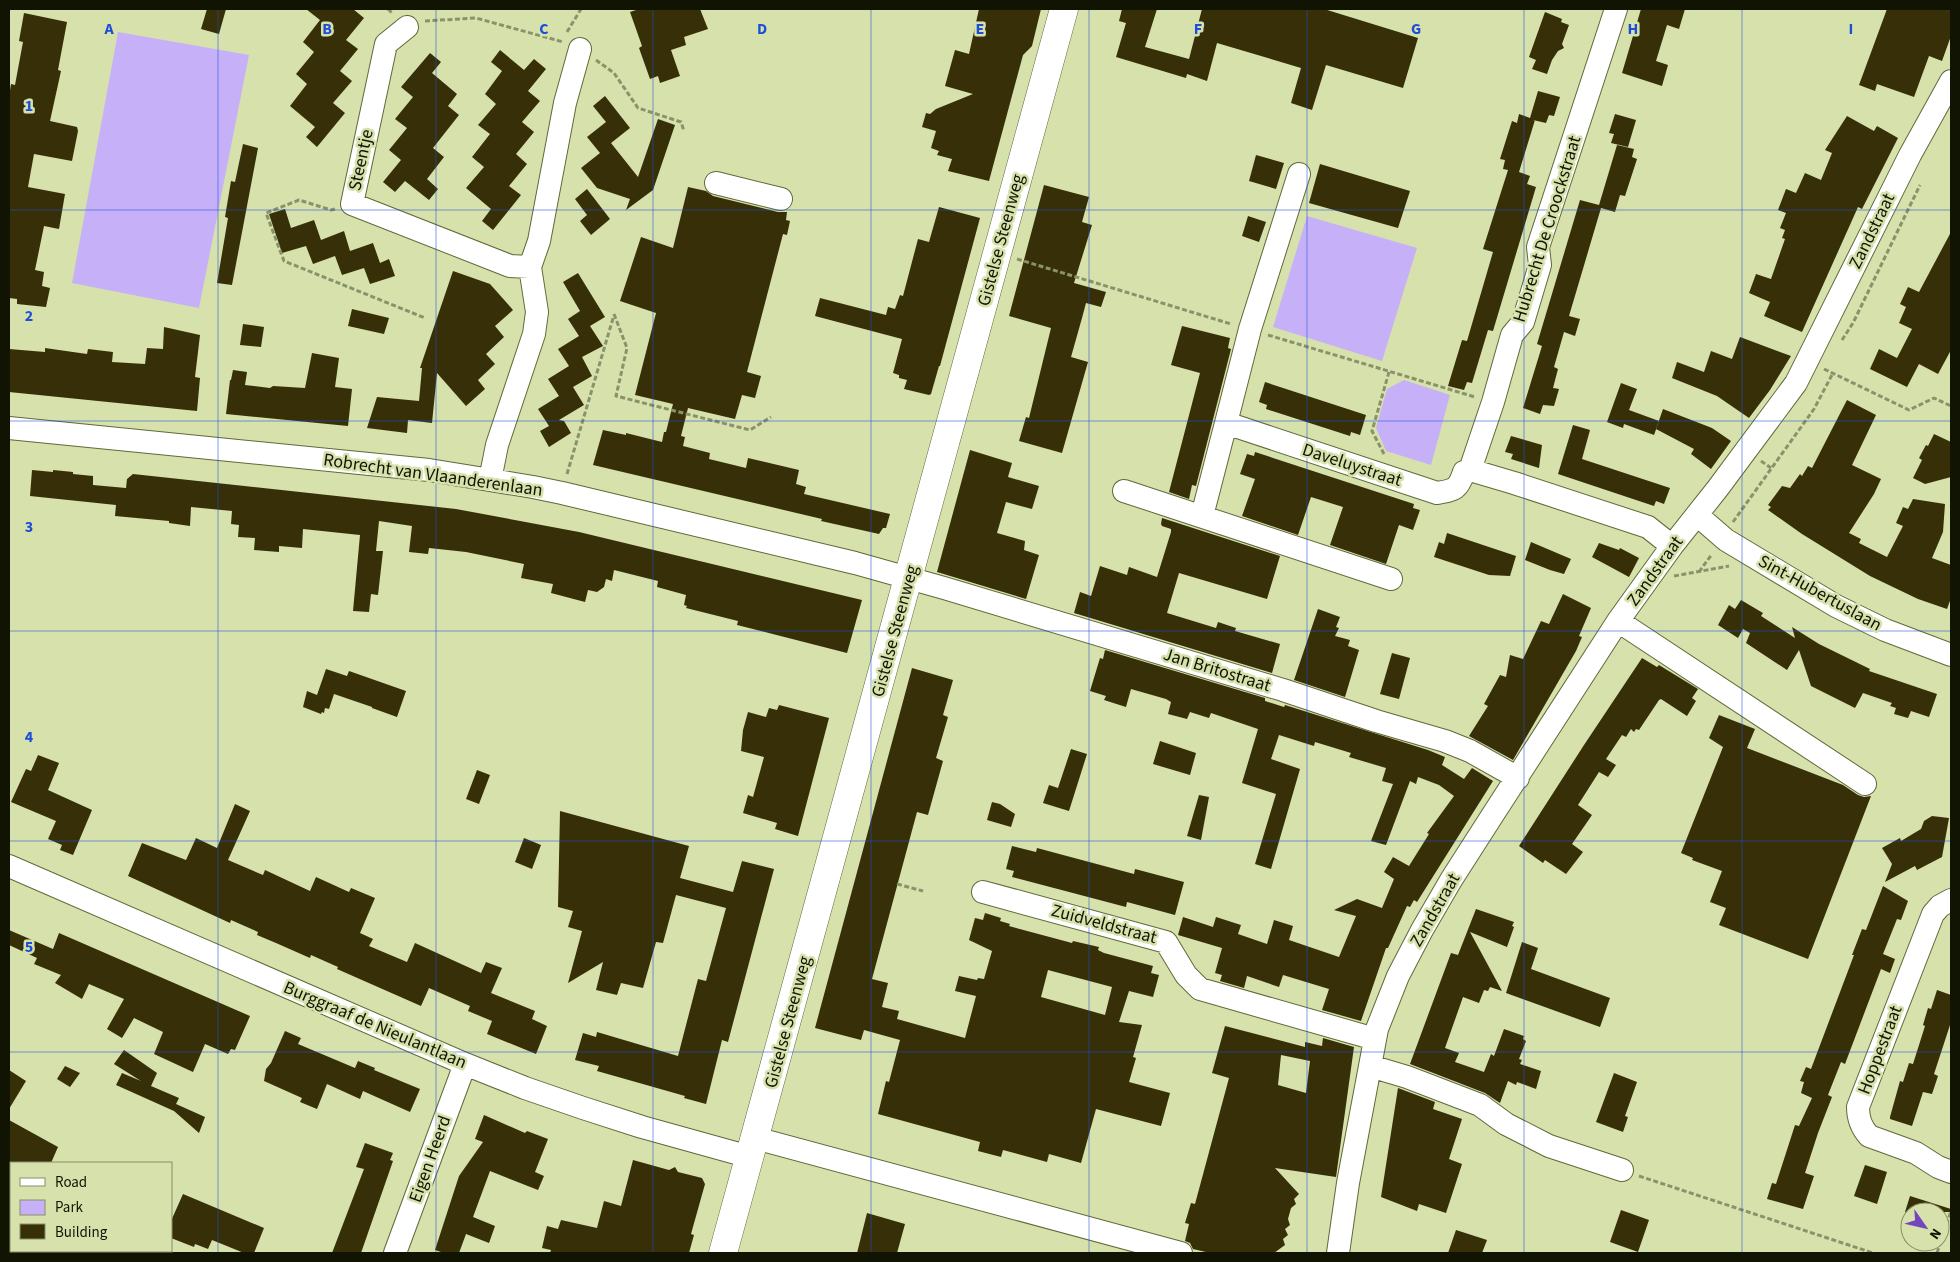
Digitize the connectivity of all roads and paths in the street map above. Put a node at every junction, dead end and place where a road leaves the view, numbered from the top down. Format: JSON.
{"nodes":[{"id":1,"x":388,"y":9,"type":"edge"},
{"id":2,"x":582,"y":9,"type":"edge"},
{"id":3,"x":1064,"y":9,"type":"edge"},
{"id":4,"x":1616,"y":9,"type":"edge"},
{"id":5,"x":407,"y":27,"type":"junction"},
{"id":6,"x":571,"y":45,"type":"junction"},
{"id":7,"x":1951,"y":81,"type":"edge"},
{"id":8,"x":1942,"y":114,"type":"edge"},
{"id":9,"x":684,"y":131,"type":"dead end"},
{"id":10,"x":1299,"y":174,"type":"dead end"},
{"id":11,"x":1922,"y":181,"type":"dead end"},
{"id":12,"x":716,"y":182,"type":"dead end"},
{"id":13,"x":781,"y":199,"type":"dead end"},
{"id":14,"x":352,"y":204,"type":"junction"},
{"id":15,"x":530,"y":268,"type":"junction"},
{"id":16,"x":425,"y":318,"type":"dead end"},
{"id":17,"x":1838,"y":346,"type":"dead end"},
{"id":18,"x":1829,"y":361,"type":"dead end"},
{"id":19,"x":1824,"y":369,"type":"junction"},
{"id":20,"x":1389,"y":372,"type":"dead end"},
{"id":21,"x":1833,"y":373,"type":"junction"},
{"id":22,"x":1819,"y":377,"type":"dead end"},
{"id":23,"x":1951,"y":406,"type":"edge"},
{"id":24,"x":771,"y":417,"type":"dead end"},
{"id":25,"x":1226,"y":423,"type":"junction"},
{"id":26,"x":9,"y":428,"type":"edge"},
{"id":27,"x":1372,"y":432,"type":"dead end"},
{"id":28,"x":1765,"y":452,"type":"dead end"},
{"id":29,"x":1771,"y":468,"type":"junction"},
{"id":30,"x":1470,"y":470,"type":"junction"},
{"id":31,"x":490,"y":480,"type":"junction"},
{"id":32,"x":1124,"y":491,"type":"dead end"},
{"id":33,"x":562,"y":494,"type":"junction"},
{"id":34,"x":1697,"y":515,"type":"junction"},
{"id":35,"x":1202,"y":516,"type":"junction"},
{"id":36,"x":1723,"y":537,"type":"junction"},
{"id":37,"x":1672,"y":546,"type":"junction"},
{"id":38,"x":1731,"y":566,"type":"dead end"},
{"id":39,"x":1672,"y":572,"type":"dead end"},
{"id":40,"x":1699,"y":572,"type":"junction"},
{"id":41,"x":909,"y":578,"type":"junction"},
{"id":42,"x":1391,"y":579,"type":"dead end"},
{"id":43,"x":1618,"y":621,"type":"junction"},
{"id":44,"x":1951,"y":655,"type":"edge"},
{"id":45,"x":1518,"y":778,"type":"junction"},
{"id":46,"x":1865,"y":784,"type":"dead end"},
{"id":47,"x":9,"y":866,"type":"edge"},
{"id":48,"x":897,"y":884,"type":"dead end"},
{"id":49,"x":923,"y":891,"type":"dead end"},
{"id":50,"x":983,"y":892,"type":"dead end"},
{"id":51,"x":1951,"y":900,"type":"edge"},
{"id":52,"x":1375,"y":1039,"type":"junction"},
{"id":53,"x":465,"y":1064,"type":"junction"},
{"id":54,"x":1370,"y":1066,"type":"junction"},
{"id":55,"x":753,"y":1148,"type":"junction"},
{"id":56,"x":1945,"y":1169,"type":"edge"},
{"id":57,"x":1622,"y":1170,"type":"joint"},
{"id":58,"x":1951,"y":1211,"type":"edge"},
{"id":59,"x":396,"y":1253,"type":"edge"},
{"id":60,"x":723,"y":1253,"type":"edge"},
{"id":61,"x":1181,"y":1253,"type":"edge"},
{"id":62,"x":1338,"y":1253,"type":"edge"},
{"id":63,"x":1873,"y":1253,"type":"edge"},
{"id":64,"x":1937,"y":1253,"type":"edge"}],
"edges":[{"from":1,"to":5,"type":"path"},
{"from":2,"to":6,"type":"path"},
{"from":3,"to":41,"type":"main road","name":"Gistelse Steenweg"},
{"from":4,"to":30,"type":"street","name":"Hubrecht De Croockstraat"},
{"from":5,"to":6,"type":"path"},
{"from":5,"to":14,"type":"street","name":"Steentje"},
{"from":6,"to":9,"type":"path"},
{"from":6,"to":15,"type":"street"},
{"from":7,"to":8,"type":"street","name":"Zandstraat"},
{"from":8,"to":34,"type":"street","name":"Zandstraat"},
{"from":10,"to":25,"type":"street"},
{"from":11,"to":17,"type":"path"},
{"from":12,"to":13,"type":"street"},
{"from":14,"to":15,"type":"street","name":"Steentje"},
{"from":14,"to":16,"type":"path"},
{"from":15,"to":31,"type":"street"},
{"from":18,"to":19,"type":"path"},
{"from":19,"to":21,"type":"path"},
{"from":19,"to":22,"type":"path"},
{"from":20,"to":27,"type":"path"},
{"from":21,"to":23,"type":"path"},
{"from":21,"to":29,"type":"path"},
{"from":24,"to":33,"type":"path"},
{"from":25,"to":30,"type":"street","name":"Daveluystraat"},
{"from":25,"to":35,"type":"street"},
{"from":26,"to":31,"type":"street","name":"Robrecht van Vlaanderenlaan"},
{"from":28,"to":29,"type":"path"},
{"from":29,"to":36,"type":"path"},
{"from":30,"to":37,"type":"street"},
{"from":31,"to":33,"type":"street","name":"Robrecht van Vlaanderenlaan"},
{"from":32,"to":35,"type":"street"},
{"from":33,"to":41,"type":"street","name":"Robrecht van Vlaanderenlaan"},
{"from":34,"to":36,"type":"street","name":"Sint-Hubertuslaan"},
{"from":34,"to":37,"type":"street","name":"Zandstraat"},
{"from":35,"to":42,"type":"street"},
{"from":36,"to":40,"type":"path"},
{"from":36,"to":44,"type":"street","name":"Sint-Hubertuslaan"},
{"from":37,"to":43,"type":"street","name":"Zandstraat"},
{"from":38,"to":40,"type":"path"},
{"from":39,"to":40,"type":"path"},
{"from":41,"to":45,"type":"street","name":"Jan Britostraat"},
{"from":41,"to":55,"type":"main road","name":"Gistelse Steenweg"},
{"from":43,"to":45,"type":"street","name":"Zandstraat"},
{"from":43,"to":46,"type":"street"},
{"from":45,"to":52,"type":"street","name":"Zandstraat"},
{"from":47,"to":53,"type":"street","name":"Burggraaf de Nieulantlaan"},
{"from":48,"to":49,"type":"path"},
{"from":50,"to":52,"type":"street","name":"Zuidveldstraat"},
{"from":51,"to":56,"type":"street","name":"Hoppestraat"},
{"from":52,"to":54,"type":"street","name":"Zandstraat"},
{"from":53,"to":55,"type":"street","name":"Burggraaf de Nieulantlaan"},
{"from":53,"to":59,"type":"street","name":"Eigen Heerd"},
{"from":54,"to":57,"type":"street"},
{"from":54,"to":62,"type":"street","name":"Zandstraat"},
{"from":55,"to":60,"type":"main road","name":"Gistelse Steenweg"},
{"from":55,"to":61,"type":"street","name":"Burggraaf de Nieulantlaan"},
{"from":57,"to":63,"type":"path"},
{"from":58,"to":64,"type":"path"}]}
